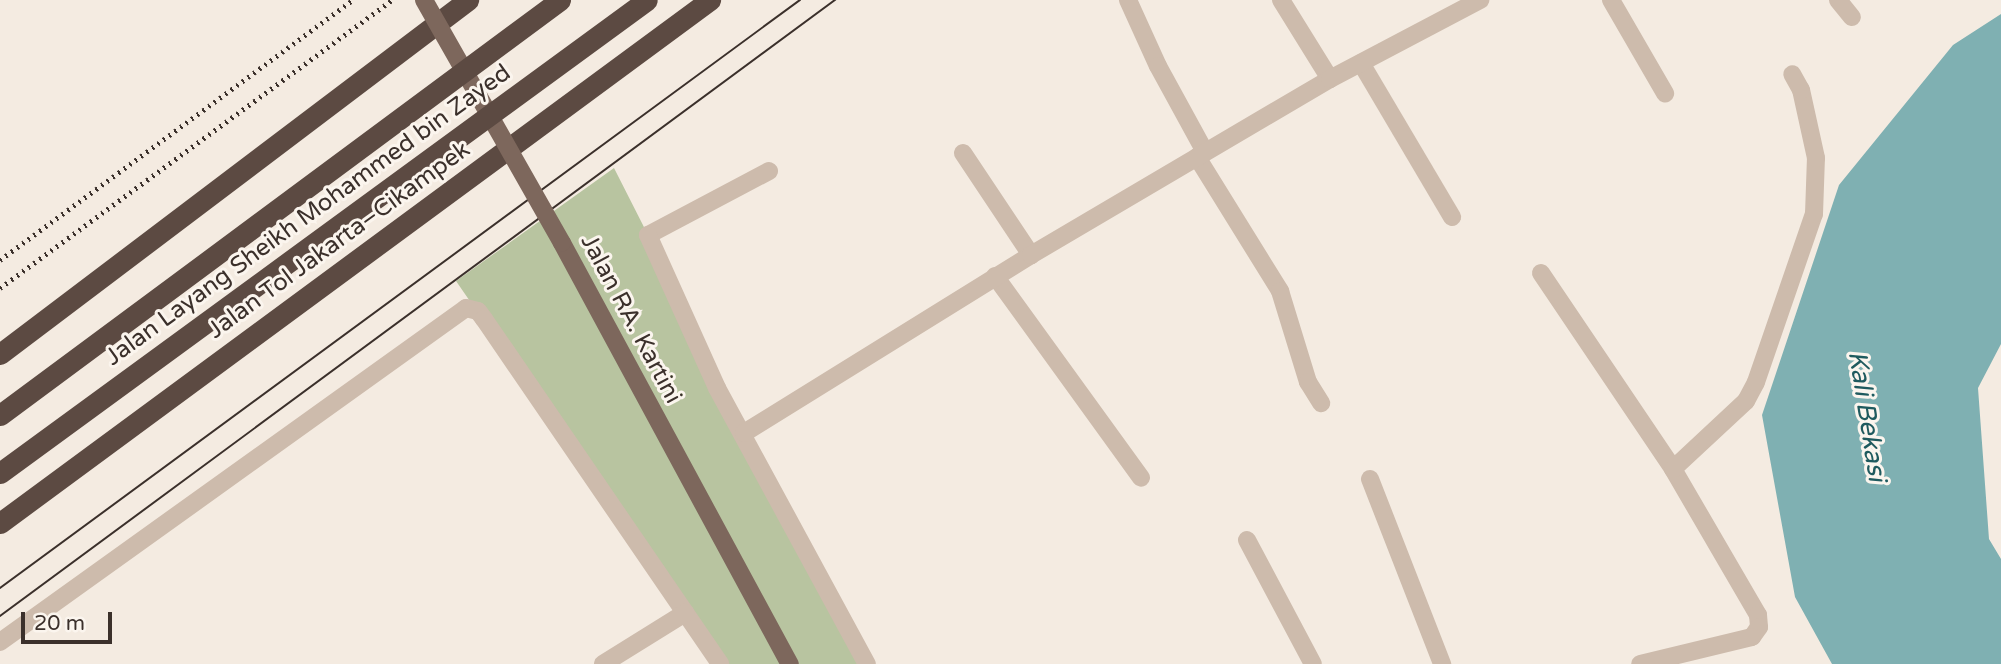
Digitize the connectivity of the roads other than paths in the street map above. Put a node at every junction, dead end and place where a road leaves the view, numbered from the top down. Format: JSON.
{"nodes":[{"id":1,"x":424,"y":0,"type":"edge"},
{"id":2,"x":467,"y":0,"type":"edge"},
{"id":3,"x":560,"y":0,"type":"edge"},
{"id":4,"x":647,"y":0,"type":"edge"},
{"id":5,"x":710,"y":0,"type":"edge"},
{"id":6,"x":1128,"y":0,"type":"edge"},
{"id":7,"x":1281,"y":0,"type":"edge"},
{"id":8,"x":1611,"y":0,"type":"edge"},
{"id":9,"x":1838,"y":0,"type":"edge"},
{"id":10,"x":1474,"y":1,"type":"edge"},
{"id":11,"x":1852,"y":17,"type":"dead end"},
{"id":12,"x":1361,"y":63,"type":"junction"},
{"id":13,"x":1792,"y":74,"type":"dead end"},
{"id":14,"x":1331,"y":79,"type":"junction"},
{"id":15,"x":1665,"y":93,"type":"dead end"},
{"id":16,"x":963,"y":153,"type":"dead end"},
{"id":17,"x":1201,"y":154,"type":"junction"},
{"id":18,"x":769,"y":171,"type":"dead end"},
{"id":19,"x":1452,"y":217,"type":"dead end"},
{"id":20,"x":1031,"y":255,"type":"junction"},
{"id":21,"x":1541,"y":273,"type":"dead end"},
{"id":22,"x":995,"y":276,"type":"junction"},
{"id":23,"x":0,"y":354,"type":"edge"},
{"id":24,"x":1321,"y":403,"type":"dead end"},
{"id":25,"x":0,"y":415,"type":"edge"},
{"id":26,"x":744,"y":433,"type":"junction"},
{"id":27,"x":1673,"y":469,"type":"junction"},
{"id":28,"x":0,"y":473,"type":"edge"},
{"id":29,"x":1141,"y":478,"type":"dead end"},
{"id":30,"x":1370,"y":479,"type":"dead end"},
{"id":31,"x":0,"y":523,"type":"edge"},
{"id":32,"x":1247,"y":541,"type":"dead end"},
{"id":33,"x":685,"y":613,"type":"junction"},
{"id":34,"x":0,"y":642,"type":"edge"},
{"id":35,"x":603,"y":664,"type":"edge"},
{"id":36,"x":720,"y":664,"type":"edge"},
{"id":37,"x":790,"y":664,"type":"edge"},
{"id":38,"x":867,"y":664,"type":"edge"},
{"id":39,"x":1313,"y":664,"type":"edge"},
{"id":40,"x":1442,"y":664,"type":"edge"},
{"id":41,"x":1640,"y":664,"type":"edge"}],
"edges":[{"from":1,"to":37,"type":"main road","name":"Jalan RA. Kartini","bridge":true},
{"from":2,"to":23,"type":"highway"},
{"from":3,"to":25,"type":"highway","name":"Jalan Layang Sheikh Mohammed bin Zayed","bridge":true},
{"from":4,"to":28,"type":"highway","name":"Jalan Layang Sheikh Mohammed bin Zayed","bridge":true},
{"from":5,"to":31,"type":"highway","name":"Jalan Tol Jakarta–Cikampek"},
{"from":6,"to":17,"type":"street"},
{"from":7,"to":14,"type":"street"},
{"from":8,"to":15,"type":"street"},
{"from":9,"to":11,"type":"street"},
{"from":10,"to":12,"type":"street"},
{"from":12,"to":14,"type":"street"},
{"from":12,"to":19,"type":"street"},
{"from":13,"to":27,"type":"street"},
{"from":14,"to":17,"type":"street"},
{"from":16,"to":20,"type":"street"},
{"from":17,"to":20,"type":"street"},
{"from":17,"to":24,"type":"street"},
{"from":18,"to":26,"type":"street"},
{"from":20,"to":22,"type":"street"},
{"from":21,"to":27,"type":"street"},
{"from":22,"to":26,"type":"street"},
{"from":22,"to":29,"type":"street"},
{"from":26,"to":38,"type":"street"},
{"from":27,"to":41,"type":"street"},
{"from":30,"to":40,"type":"street"},
{"from":32,"to":39,"type":"street"},
{"from":33,"to":34,"type":"street"},
{"from":33,"to":35,"type":"street"},
{"from":33,"to":36,"type":"street"}]}
